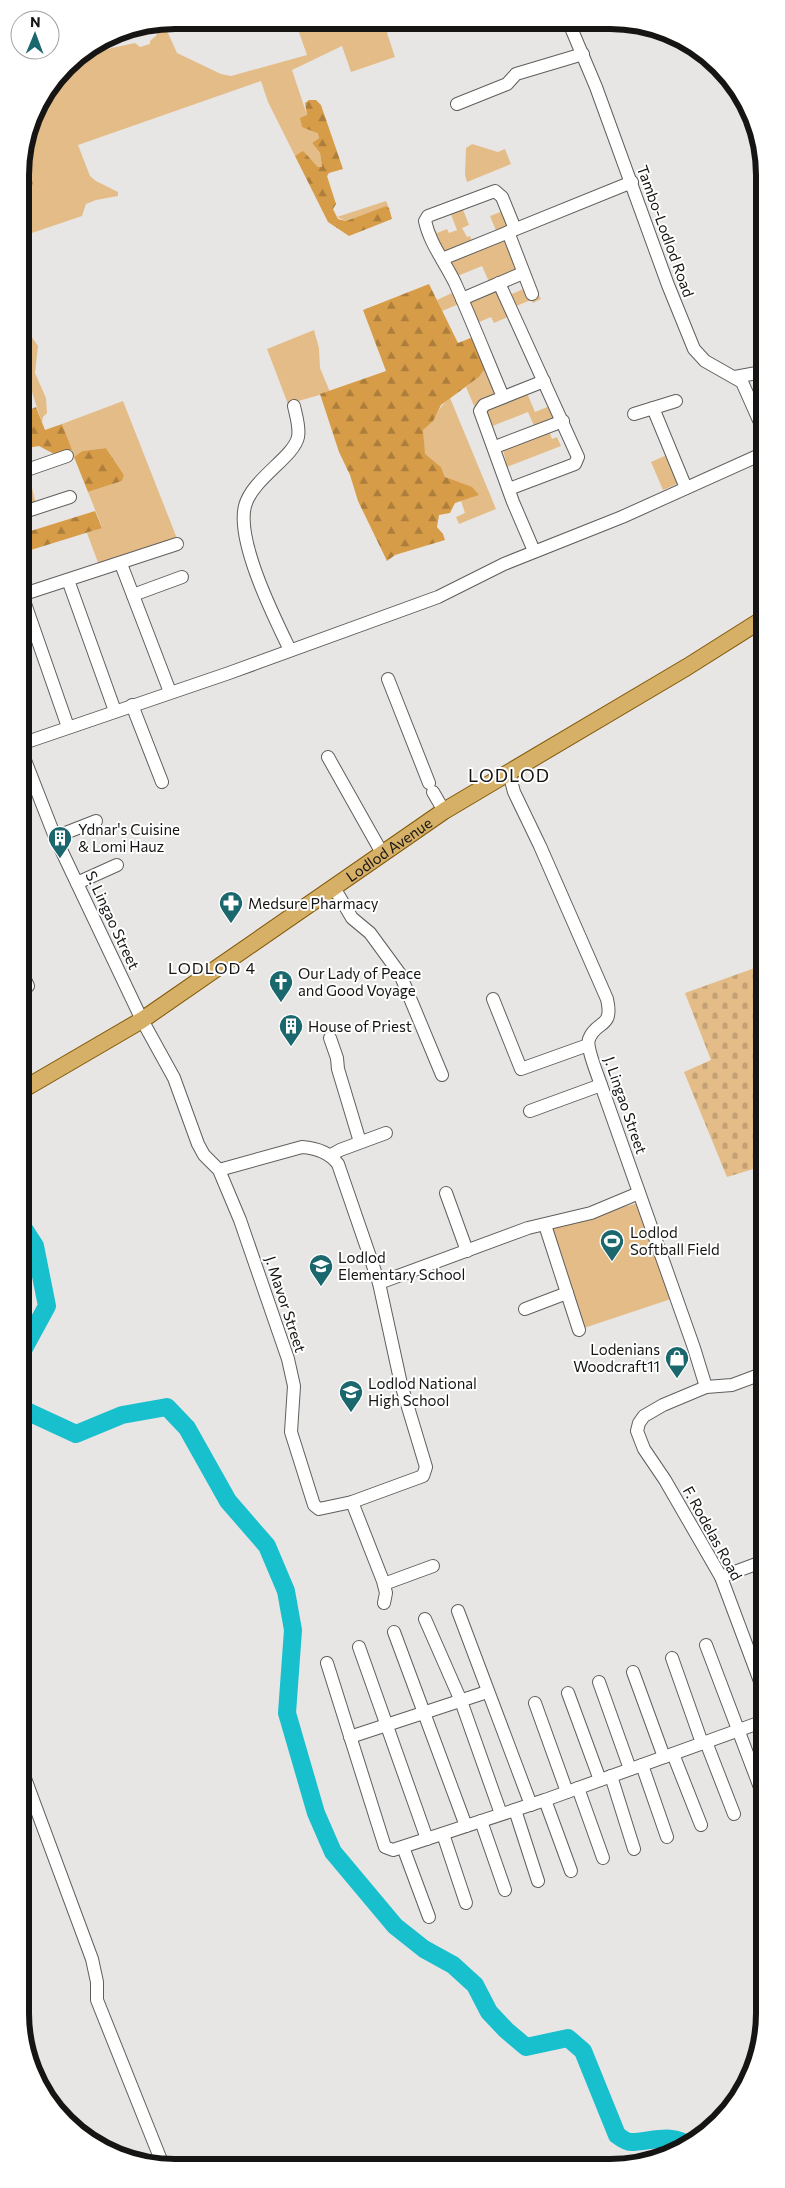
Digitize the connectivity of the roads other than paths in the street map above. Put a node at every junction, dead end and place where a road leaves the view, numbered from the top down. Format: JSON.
{"nodes":[{"id":1,"x":572,"y":29,"type":"edge"},
{"id":2,"x":583,"y":54,"type":"junction"},
{"id":3,"x":456,"y":104,"type":"dead end"},
{"id":4,"x":632,"y":182,"type":"junction"},
{"id":5,"x":512,"y":231,"type":"junction"},
{"id":6,"x":442,"y":258,"type":"junction"},
{"id":7,"x":523,"y":273,"type":"junction"},
{"id":8,"x":499,"y":283,"type":"junction"},
{"id":9,"x":532,"y":294,"type":"dead end"},
{"id":10,"x":462,"y":299,"type":"junction"},
{"id":11,"x":756,"y":373,"type":"edge"},
{"id":12,"x":735,"y":377,"type":"junction"},
{"id":13,"x":544,"y":381,"type":"junction"},
{"id":14,"x":503,"y":397,"type":"junction"},
{"id":15,"x":676,"y":402,"type":"dead end"},
{"id":16,"x":294,"y":406,"type":"dead end"},
{"id":17,"x":653,"y":408,"type":"junction"},
{"id":18,"x":634,"y":414,"type":"dead end"},
{"id":19,"x":756,"y":414,"type":"edge"},
{"id":20,"x":563,"y":421,"type":"junction"},
{"id":21,"x":495,"y":447,"type":"junction"},
{"id":22,"x":67,"y":456,"type":"dead end"},
{"id":23,"x":756,"y":457,"type":"edge"},
{"id":24,"x":29,"y":469,"type":"edge"},
{"id":25,"x":686,"y":488,"type":"junction"},
{"id":26,"x":509,"y":489,"type":"junction"},
{"id":27,"x":70,"y":497,"type":"dead end"},
{"id":28,"x":29,"y":510,"type":"edge"},
{"id":29,"x":177,"y":544,"type":"dead end"},
{"id":30,"x":534,"y":551,"type":"junction"},
{"id":31,"x":121,"y":564,"type":"junction"},
{"id":32,"x":182,"y":577,"type":"dead end"},
{"id":33,"x":68,"y":580,"type":"junction"},
{"id":34,"x":29,"y":592,"type":"edge"},
{"id":35,"x":133,"y":594,"type":"junction"},
{"id":36,"x":29,"y":617,"type":"edge"},
{"id":37,"x":756,"y":623,"type":"edge"},
{"id":38,"x":290,"y":650,"type":"junction"},
{"id":39,"x":388,"y":679,"type":"dead end"},
{"id":40,"x":170,"y":692,"type":"junction"},
{"id":41,"x":132,"y":705,"type":"junction"},
{"id":42,"x":115,"y":711,"type":"junction"},
{"id":43,"x":68,"y":727,"type":"junction"},
{"id":44,"x":29,"y":741,"type":"edge"},
{"id":45,"x":328,"y":757,"type":"dead end"},
{"id":46,"x":29,"y":770,"type":"edge"},
{"id":47,"x":508,"y":773,"type":"junction"},
{"id":48,"x":162,"y":782,"type":"dead end"},
{"id":49,"x":444,"y":811,"type":"junction"},
{"id":50,"x":96,"y":821,"type":"dead end"},
{"id":51,"x":55,"y":837,"type":"junction"},
{"id":52,"x":382,"y":853,"type":"junction"},
{"id":53,"x":117,"y":865,"type":"dead end"},
{"id":54,"x":77,"y":883,"type":"junction"},
{"id":55,"x":333,"y":886,"type":"junction"},
{"id":56,"x":493,"y":999,"type":"dead end"},
{"id":57,"x":142,"y":1020,"type":"junction"},
{"id":58,"x":330,"y":1038,"type":"dead end"},
{"id":59,"x":588,"y":1045,"type":"junction"},
{"id":60,"x":442,"y":1075,"type":"dead end"},
{"id":61,"x":600,"y":1085,"type":"junction"},
{"id":62,"x":29,"y":1086,"type":"edge"},
{"id":63,"x":530,"y":1111,"type":"dead end"},
{"id":64,"x":386,"y":1133,"type":"dead end"},
{"id":65,"x":360,"y":1142,"type":"junction"},
{"id":66,"x":331,"y":1155,"type":"junction"},
{"id":67,"x":219,"y":1170,"type":"junction"},
{"id":68,"x":446,"y":1193,"type":"dead end"},
{"id":69,"x":639,"y":1193,"type":"junction"},
{"id":70,"x":545,"y":1225,"type":"junction"},
{"id":71,"x":468,"y":1251,"type":"junction"},
{"id":72,"x":379,"y":1283,"type":"junction"},
{"id":73,"x":567,"y":1293,"type":"junction"},
{"id":74,"x":525,"y":1309,"type":"dead end"},
{"id":75,"x":579,"y":1330,"type":"dead end"},
{"id":76,"x":756,"y":1376,"type":"edge"},
{"id":77,"x":706,"y":1387,"type":"junction"},
{"id":78,"x":352,"y":1502,"type":"junction"},
{"id":79,"x":756,"y":1563,"type":"edge"},
{"id":80,"x":433,"y":1566,"type":"dead end"},
{"id":81,"x":721,"y":1578,"type":"junction"},
{"id":82,"x":384,"y":1584,"type":"junction"},
{"id":83,"x":384,"y":1603,"type":"dead end"},
{"id":84,"x":458,"y":1611,"type":"dead end"},
{"id":85,"x":425,"y":1619,"type":"dead end"},
{"id":86,"x":394,"y":1632,"type":"dead end"},
{"id":87,"x":706,"y":1645,"type":"dead end"},
{"id":88,"x":359,"y":1647,"type":"dead end"},
{"id":89,"x":672,"y":1658,"type":"dead end"},
{"id":90,"x":327,"y":1664,"type":"dead end"},
{"id":91,"x":756,"y":1671,"type":"edge"},
{"id":92,"x":633,"y":1672,"type":"dead end"},
{"id":93,"x":599,"y":1682,"type":"dead end"},
{"id":94,"x":488,"y":1692,"type":"junction"},
{"id":95,"x":568,"y":1693,"type":"dead end"},
{"id":96,"x":461,"y":1700,"type":"junction"},
{"id":97,"x":536,"y":1703,"type":"dead end"},
{"id":98,"x":425,"y":1712,"type":"junction"},
{"id":99,"x":756,"y":1724,"type":"edge"},
{"id":100,"x":388,"y":1725,"type":"junction"},
{"id":101,"x":737,"y":1731,"type":"junction"},
{"id":102,"x":350,"y":1737,"type":"junction"},
{"id":103,"x":704,"y":1743,"type":"junction"},
{"id":104,"x":669,"y":1756,"type":"junction"},
{"id":105,"x":636,"y":1767,"type":"junction"},
{"id":106,"x":606,"y":1778,"type":"junction"},
{"id":107,"x":756,"y":1778,"type":"edge"},
{"id":108,"x":29,"y":1789,"type":"edge"},
{"id":109,"x":573,"y":1790,"type":"junction"},
{"id":110,"x":544,"y":1800,"type":"junction"},
{"id":111,"x":531,"y":1805,"type":"junction"},
{"id":112,"x":515,"y":1810,"type":"junction"},
{"id":113,"x":502,"y":1814,"type":"junction"},
{"id":114,"x":734,"y":1814,"type":"dead end"},
{"id":115,"x":481,"y":1821,"type":"junction"},
{"id":116,"x":701,"y":1825,"type":"dead end"},
{"id":117,"x":466,"y":1826,"type":"junction"},
{"id":118,"x":443,"y":1834,"type":"junction"},
{"id":119,"x":667,"y":1836,"type":"dead end"},
{"id":120,"x":427,"y":1839,"type":"junction"},
{"id":121,"x":403,"y":1847,"type":"junction"},
{"id":122,"x":634,"y":1849,"type":"dead end"},
{"id":123,"x":603,"y":1858,"type":"dead end"},
{"id":124,"x":571,"y":1871,"type":"dead end"},
{"id":125,"x":538,"y":1880,"type":"dead end"},
{"id":126,"x":506,"y":1890,"type":"dead end"},
{"id":127,"x":466,"y":1904,"type":"dead end"},
{"id":128,"x":429,"y":1917,"type":"dead end"},
{"id":129,"x":160,"y":2158,"type":"edge"}],
"edges":[{"from":1,"to":2,"type":"street","name":"Tambo-Lodlod Road"},
{"from":2,"to":3,"type":"street"},
{"from":2,"to":4,"type":"street","name":"Tambo-Lodlod Road"},
{"from":4,"to":5,"type":"street"},
{"from":4,"to":12,"type":"street","name":"Tambo-Lodlod Road"},
{"from":5,"to":6,"type":"street"},
{"from":5,"to":6,"type":"street"},
{"from":5,"to":7,"type":"street"},
{"from":6,"to":10,"type":"street"},
{"from":7,"to":8,"type":"street"},
{"from":7,"to":9,"type":"street"},
{"from":8,"to":10,"type":"street"},
{"from":8,"to":13,"type":"street"},
{"from":10,"to":14,"type":"street"},
{"from":11,"to":12,"type":"street"},
{"from":12,"to":19,"type":"street","name":"Tambo-Lodlod Road"},
{"from":13,"to":14,"type":"street"},
{"from":13,"to":20,"type":"street"},
{"from":14,"to":21,"type":"street"},
{"from":15,"to":17,"type":"street"},
{"from":16,"to":38,"type":"street"},
{"from":17,"to":18,"type":"street"},
{"from":17,"to":25,"type":"street"},
{"from":20,"to":21,"type":"street"},
{"from":20,"to":26,"type":"street"},
{"from":21,"to":26,"type":"street"},
{"from":22,"to":24,"type":"street"},
{"from":23,"to":25,"type":"street"},
{"from":25,"to":30,"type":"street"},
{"from":26,"to":30,"type":"street"},
{"from":27,"to":28,"type":"street"},
{"from":29,"to":31,"type":"street"},
{"from":30,"to":38,"type":"street"},
{"from":31,"to":33,"type":"street"},
{"from":31,"to":35,"type":"street"},
{"from":32,"to":35,"type":"street"},
{"from":33,"to":34,"type":"street"},
{"from":33,"to":42,"type":"street"},
{"from":35,"to":40,"type":"street"},
{"from":36,"to":43,"type":"street"},
{"from":37,"to":47,"type":"main road","name":"Lodlod Avenue"},
{"from":38,"to":40,"type":"street"},
{"from":39,"to":49,"type":"street"},
{"from":40,"to":41,"type":"street"},
{"from":41,"to":42,"type":"street"},
{"from":41,"to":48,"type":"street"},
{"from":42,"to":43,"type":"street"},
{"from":43,"to":44,"type":"street"},
{"from":45,"to":52,"type":"street"},
{"from":46,"to":51,"type":"street","name":"S. Lingao Street"},
{"from":47,"to":49,"type":"main road","name":"Lodlod Avenue"},
{"from":47,"to":59,"type":"street","name":"J. Lingao Street"},
{"from":49,"to":52,"type":"main road","name":"Lodlod Avenue"},
{"from":50,"to":51,"type":"street"},
{"from":51,"to":54,"type":"street","name":"S. Lingao Street"},
{"from":52,"to":55,"type":"main road","name":"Lodlod Avenue"},
{"from":53,"to":54,"type":"street"},
{"from":54,"to":57,"type":"street","name":"S. Lingao Street"},
{"from":55,"to":57,"type":"main road","name":"Lodlod Avenue"},
{"from":55,"to":60,"type":"street"},
{"from":56,"to":59,"type":"street"},
{"from":57,"to":62,"type":"main road","name":"Lodlod Avenue"},
{"from":57,"to":67,"type":"street","name":"J. Mavor Street"},
{"from":58,"to":65,"type":"street"},
{"from":59,"to":61,"type":"street","name":"J. Lingao Street"},
{"from":61,"to":63,"type":"street"},
{"from":61,"to":69,"type":"street","name":"J. Lingao Street"},
{"from":64,"to":65,"type":"street"},
{"from":65,"to":66,"type":"street"},
{"from":66,"to":67,"type":"street"},
{"from":66,"to":72,"type":"street"},
{"from":67,"to":78,"type":"street","name":"J. Mavor Street"},
{"from":68,"to":71,"type":"street"},
{"from":69,"to":70,"type":"street"},
{"from":69,"to":77,"type":"street","name":"J. Lingao Street"},
{"from":70,"to":71,"type":"street"},
{"from":70,"to":73,"type":"street"},
{"from":71,"to":72,"type":"street"},
{"from":72,"to":78,"type":"street","name":"J. Mavor Street"},
{"from":73,"to":74,"type":"street"},
{"from":73,"to":75,"type":"street"},
{"from":76,"to":77,"type":"street"},
{"from":77,"to":81,"type":"street","name":"F. Rodelas Road"},
{"from":78,"to":82,"type":"street"},
{"from":79,"to":81,"type":"street"},
{"from":80,"to":82,"type":"street"},
{"from":81,"to":91,"type":"street","name":"F. Rodelas Road"},
{"from":82,"to":83,"type":"street"},
{"from":84,"to":94,"type":"street"},
{"from":85,"to":96,"type":"street"},
{"from":86,"to":98,"type":"street"},
{"from":87,"to":101,"type":"street"},
{"from":88,"to":100,"type":"street"},
{"from":89,"to":103,"type":"street"},
{"from":90,"to":102,"type":"street"},
{"from":92,"to":104,"type":"street"},
{"from":93,"to":105,"type":"street"},
{"from":94,"to":96,"type":"street"},
{"from":94,"to":111,"type":"street"},
{"from":95,"to":106,"type":"street"},
{"from":96,"to":98,"type":"street"},
{"from":96,"to":113,"type":"street"},
{"from":97,"to":109,"type":"street"},
{"from":98,"to":100,"type":"street"},
{"from":98,"to":117,"type":"street"},
{"from":99,"to":101,"type":"street"},
{"from":100,"to":102,"type":"street"},
{"from":100,"to":120,"type":"street"},
{"from":101,"to":103,"type":"street"},
{"from":101,"to":107,"type":"street"},
{"from":102,"to":121,"type":"street"},
{"from":103,"to":104,"type":"street"},
{"from":103,"to":114,"type":"street"},
{"from":104,"to":105,"type":"street"},
{"from":104,"to":116,"type":"street"},
{"from":105,"to":106,"type":"street"},
{"from":105,"to":119,"type":"street"},
{"from":106,"to":109,"type":"street"},
{"from":106,"to":122,"type":"street"},
{"from":108,"to":129,"type":"street"},
{"from":109,"to":110,"type":"street"},
{"from":109,"to":123,"type":"street"},
{"from":110,"to":111,"type":"street"},
{"from":110,"to":124,"type":"street"},
{"from":111,"to":112,"type":"street"},
{"from":112,"to":113,"type":"street"},
{"from":112,"to":125,"type":"street"},
{"from":113,"to":115,"type":"street"},
{"from":115,"to":117,"type":"street"},
{"from":115,"to":126,"type":"street"},
{"from":117,"to":118,"type":"street"},
{"from":118,"to":120,"type":"street"},
{"from":118,"to":127,"type":"street"},
{"from":120,"to":121,"type":"street"},
{"from":121,"to":128,"type":"street"}]}
